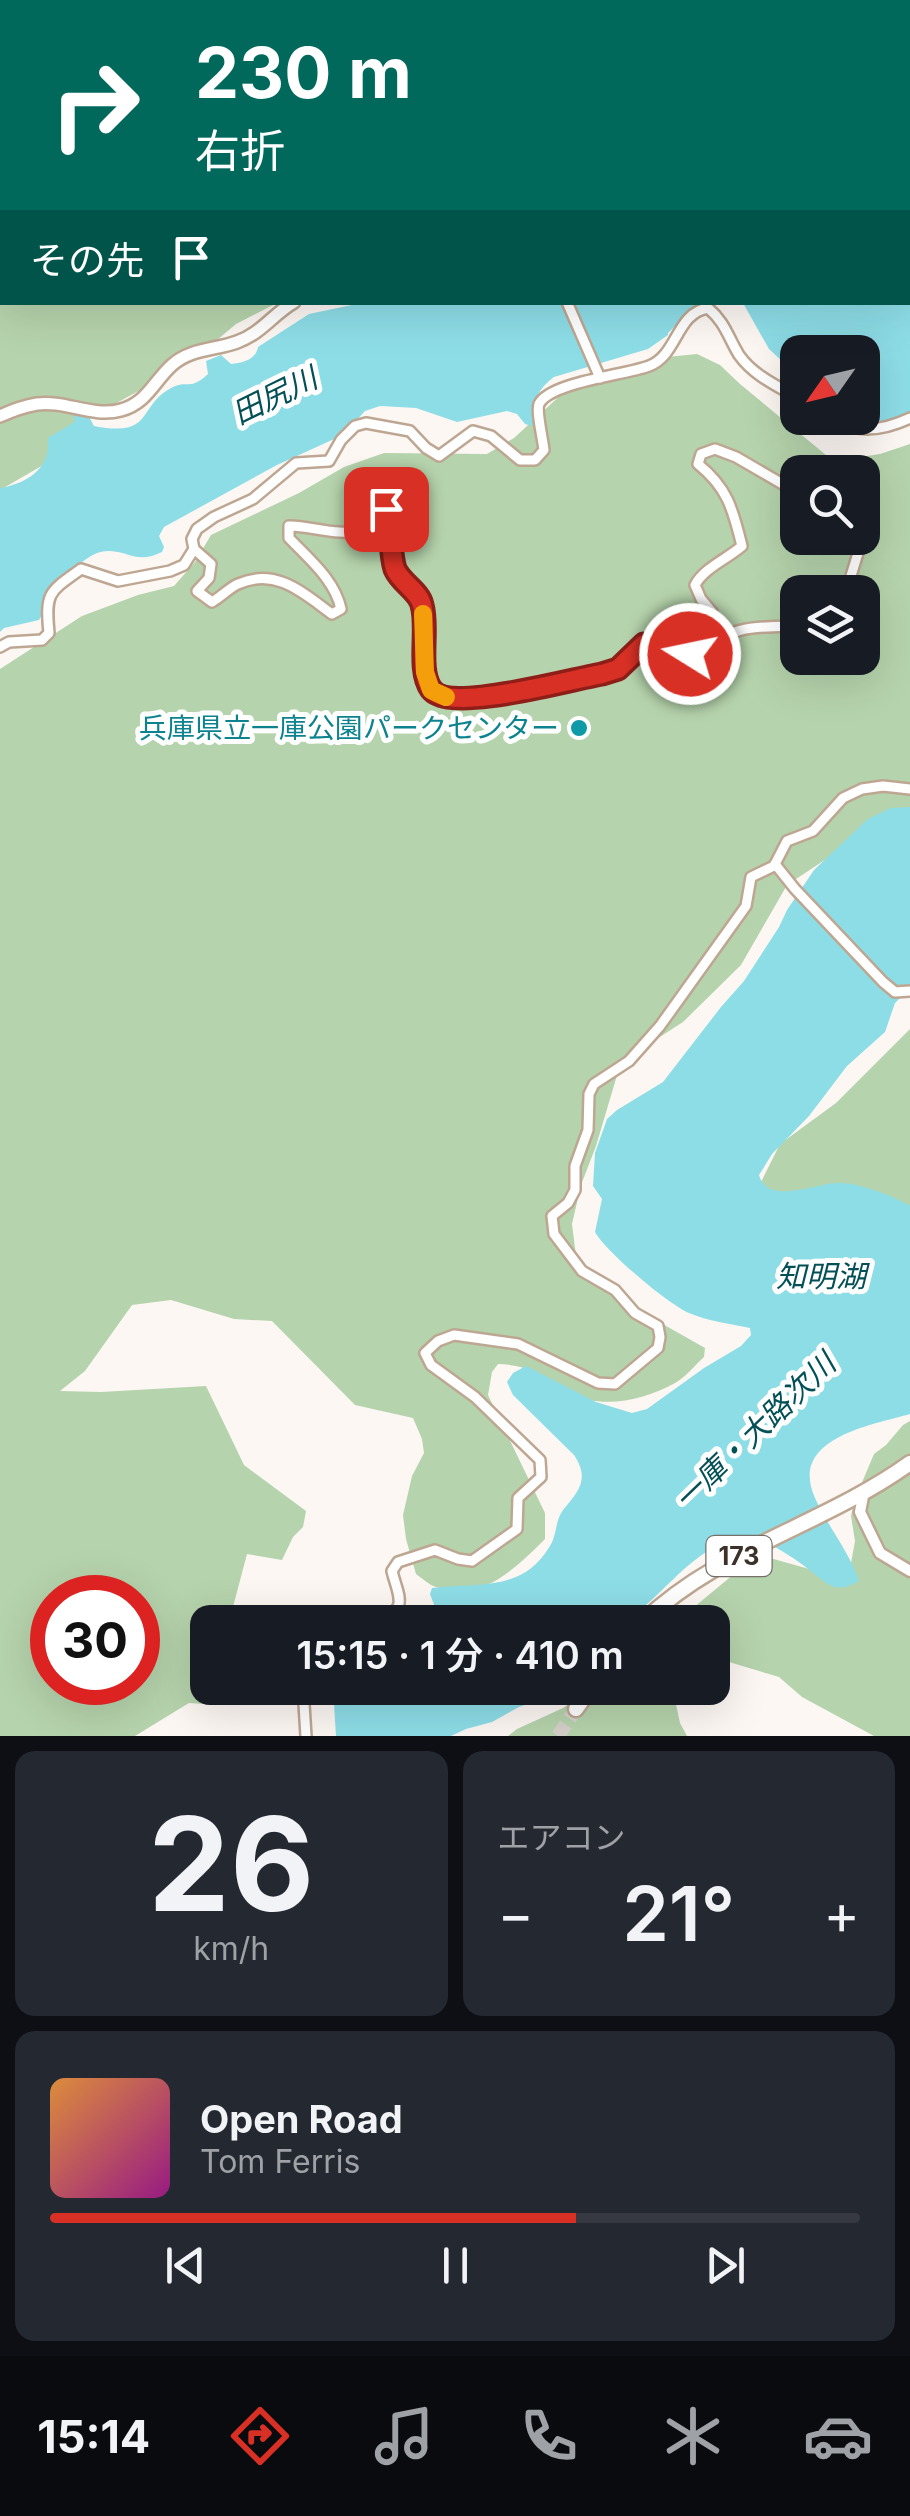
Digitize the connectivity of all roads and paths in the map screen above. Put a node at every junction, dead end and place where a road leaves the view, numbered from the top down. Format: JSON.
{"nodes":[{"id":1,"x":290,"y":305,"type":"edge"},
{"id":2,"x":569,"y":305,"type":"edge"},
{"id":3,"x":600,"y":378,"type":"junction"},
{"id":4,"x":780,"y":387,"type":"edge"},
{"id":5,"x":0,"y":416,"type":"edge"},
{"id":6,"x":910,"y":418,"type":"edge"},
{"id":7,"x":880,"y":427,"type":"edge"},
{"id":8,"x":780,"y":483,"type":"edge"},
{"id":9,"x":194,"y":549,"type":"junction"},
{"id":10,"x":780,"y":627,"type":"edge"},
{"id":11,"x":722,"y":636,"type":"junction"},
{"id":12,"x":0,"y":647,"type":"edge"},
{"id":13,"x":910,"y":788,"type":"edge"},
{"id":14,"x":775,"y":864,"type":"junction"},
{"id":15,"x":910,"y":991,"type":"edge"},
{"id":16,"x":910,"y":1463,"type":"edge"},
{"id":17,"x":864,"y":1491,"type":"junction"},
{"id":18,"x":910,"y":1571,"type":"edge"},
{"id":19,"x":400,"y":1605,"type":"edge"},
{"id":20,"x":660,"y":1605,"type":"edge"},
{"id":21,"x":304,"y":1705,"type":"edge"},
{"id":22,"x":579,"y":1705,"type":"edge"},
{"id":23,"x":576,"y":1709,"type":"tunnel mouth"},
{"id":24,"x":306,"y":1736,"type":"edge"}],
"edges":[{"from":1,"to":5,"type":"main road"},
{"from":2,"to":3,"type":"street"},
{"from":3,"to":4,"type":"street"},
{"from":3,"to":9,"type":"street"},
{"from":6,"to":7,"type":"street"},
{"from":8,"to":11,"type":"street"},
{"from":9,"to":11,"type":"street"},
{"from":9,"to":12,"type":"street"},
{"from":10,"to":11,"type":"street"},
{"from":13,"to":14,"type":"street"},
{"from":14,"to":15,"type":"street"},
{"from":14,"to":19,"type":"street"},
{"from":16,"to":17,"type":"highway","number":"173"},
{"from":17,"to":18,"type":"street"},
{"from":17,"to":20,"type":"highway","number":"173"},
{"from":21,"to":24,"type":"street"},
{"from":22,"to":23,"type":"highway"}]}
